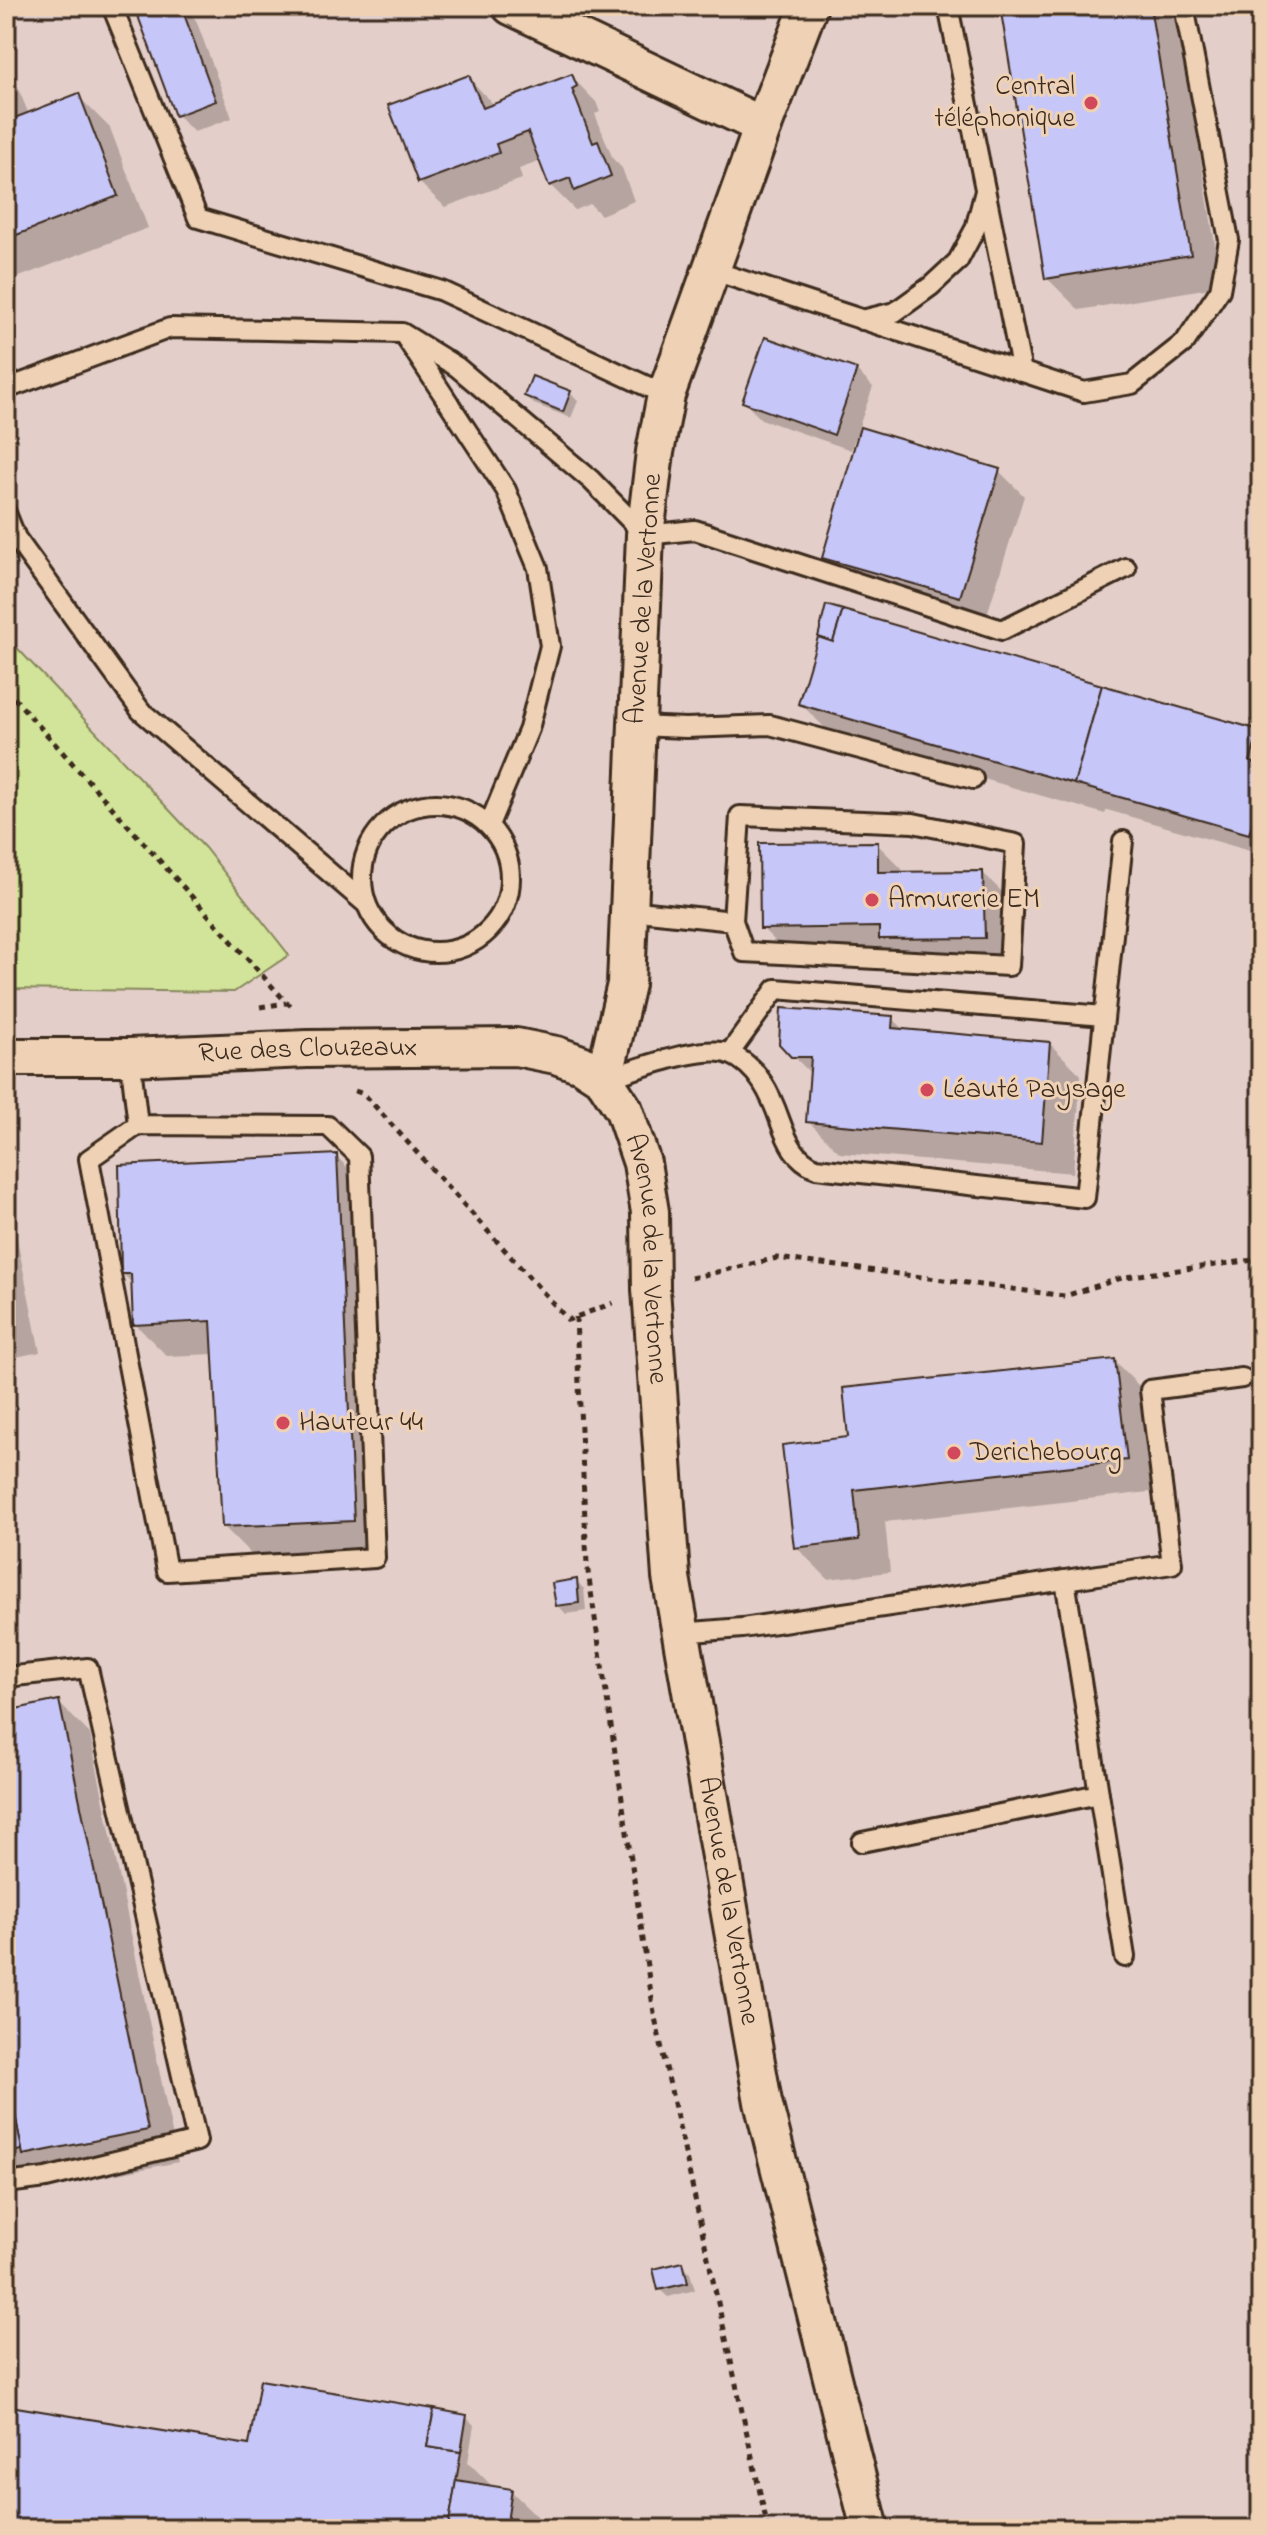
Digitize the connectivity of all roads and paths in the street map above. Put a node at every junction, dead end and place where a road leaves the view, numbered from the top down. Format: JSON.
{"nodes":[{"id":1,"x":112,"y":6,"type":"edge"},
{"id":2,"x":511,"y":6,"type":"edge"},
{"id":3,"x":809,"y":6,"type":"edge"},
{"id":4,"x":948,"y":6,"type":"edge"},
{"id":5,"x":1184,"y":6,"type":"edge"},
{"id":6,"x":763,"y":126,"type":"junction"},
{"id":7,"x":986,"y":189,"type":"junction"},
{"id":8,"x":711,"y":270,"type":"junction"},
{"id":9,"x":861,"y":320,"type":"junction"},
{"id":10,"x":402,"y":333,"type":"junction"},
{"id":11,"x":1022,"y":372,"type":"junction"},
{"id":12,"x":6,"y":389,"type":"edge"},
{"id":13,"x":666,"y":395,"type":"junction"},
{"id":14,"x":6,"y":513,"type":"edge"},
{"id":15,"x":645,"y":535,"type":"junction"},
{"id":16,"x":1126,"y":568,"type":"dead end"},
{"id":17,"x":636,"y":726,"type":"junction"},
{"id":18,"x":973,"y":779,"type":"dead end"},
{"id":19,"x":489,"y":825,"type":"junction"},
{"id":20,"x":1123,"y":841,"type":"dead end"},
{"id":21,"x":365,"y":903,"type":"junction"},
{"id":22,"x":629,"y":910,"type":"junction"},
{"id":23,"x":733,"y":921,"type":"junction"},
{"id":24,"x":1104,"y":1016,"type":"junction"},
{"id":25,"x":729,"y":1054,"type":"junction"},
{"id":26,"x":6,"y":1057,"type":"edge"},
{"id":27,"x":130,"y":1057,"type":"junction"},
{"id":28,"x":604,"y":1079,"type":"junction"},
{"id":29,"x":138,"y":1125,"type":"junction"},
{"id":30,"x":1261,"y":1259,"type":"edge"},
{"id":31,"x":651,"y":1289,"type":"junction"},
{"id":32,"x":576,"y":1317,"type":"dead end"},
{"id":33,"x":1242,"y":1378,"type":"dead end"},
{"id":34,"x":1065,"y":1580,"type":"junction"},
{"id":35,"x":680,"y":1633,"type":"junction"},
{"id":36,"x":6,"y":1677,"type":"edge"},
{"id":37,"x":1099,"y":1794,"type":"junction"},
{"id":38,"x":862,"y":1842,"type":"dead end"},
{"id":39,"x":1125,"y":1957,"type":"dead end"},
{"id":40,"x":6,"y":2183,"type":"edge"},
{"id":41,"x":768,"y":2529,"type":"edge"},
{"id":42,"x":870,"y":2529,"type":"edge"}],
"edges":[{"from":1,"to":13,"type":"lane"},
{"from":2,"to":6,"type":"street"},
{"from":3,"to":6,"type":"street","name":"Avenue de la Vertonne"},
{"from":4,"to":7,"type":"lane"},
{"from":5,"to":11,"type":"lane"},
{"from":6,"to":8,"type":"street","name":"Avenue de la Vertonne"},
{"from":7,"to":9,"type":"lane"},
{"from":7,"to":11,"type":"lane"},
{"from":8,"to":9,"type":"lane"},
{"from":8,"to":13,"type":"street","name":"Avenue de la Vertonne"},
{"from":9,"to":11,"type":"lane"},
{"from":10,"to":12,"type":"lane"},
{"from":10,"to":15,"type":"lane"},
{"from":10,"to":19,"type":"lane"},
{"from":13,"to":15,"type":"street","name":"Avenue de la Vertonne"},
{"from":14,"to":21,"type":"lane"},
{"from":15,"to":16,"type":"lane"},
{"from":15,"to":17,"type":"street","name":"Avenue de la Vertonne"},
{"from":17,"to":18,"type":"lane"},
{"from":17,"to":22,"type":"street","name":"Avenue de la Vertonne"},
{"from":19,"to":21,"type":"lane"},
{"from":19,"to":21,"type":"lane"},
{"from":20,"to":24,"type":"lane"},
{"from":22,"to":23,"type":"lane"},
{"from":22,"to":28,"type":"street","name":"Avenue de la Vertonne"},
{"from":23,"to":23,"type":"lane"},
{"from":24,"to":25,"type":"lane"},
{"from":24,"to":25,"type":"lane"},
{"from":25,"to":28,"type":"lane"},
{"from":26,"to":27,"type":"street","name":"Rue des Clouzeaux"},
{"from":27,"to":28,"type":"street","name":"Rue des Clouzeaux"},
{"from":27,"to":29,"type":"lane"},
{"from":28,"to":31,"type":"street","name":"Avenue de la Vertonne"},
{"from":29,"to":29,"type":"lane"},
{"from":30,"to":31,"type":"path"},
{"from":31,"to":35,"type":"street","name":"Avenue de la Vertonne"},
{"from":32,"to":41,"type":"path"},
{"from":33,"to":34,"type":"lane"},
{"from":34,"to":35,"type":"lane"},
{"from":34,"to":37,"type":"lane"},
{"from":35,"to":42,"type":"street","name":"Avenue de la Vertonne"},
{"from":36,"to":40,"type":"lane"},
{"from":37,"to":38,"type":"lane"},
{"from":37,"to":39,"type":"lane"}]}
